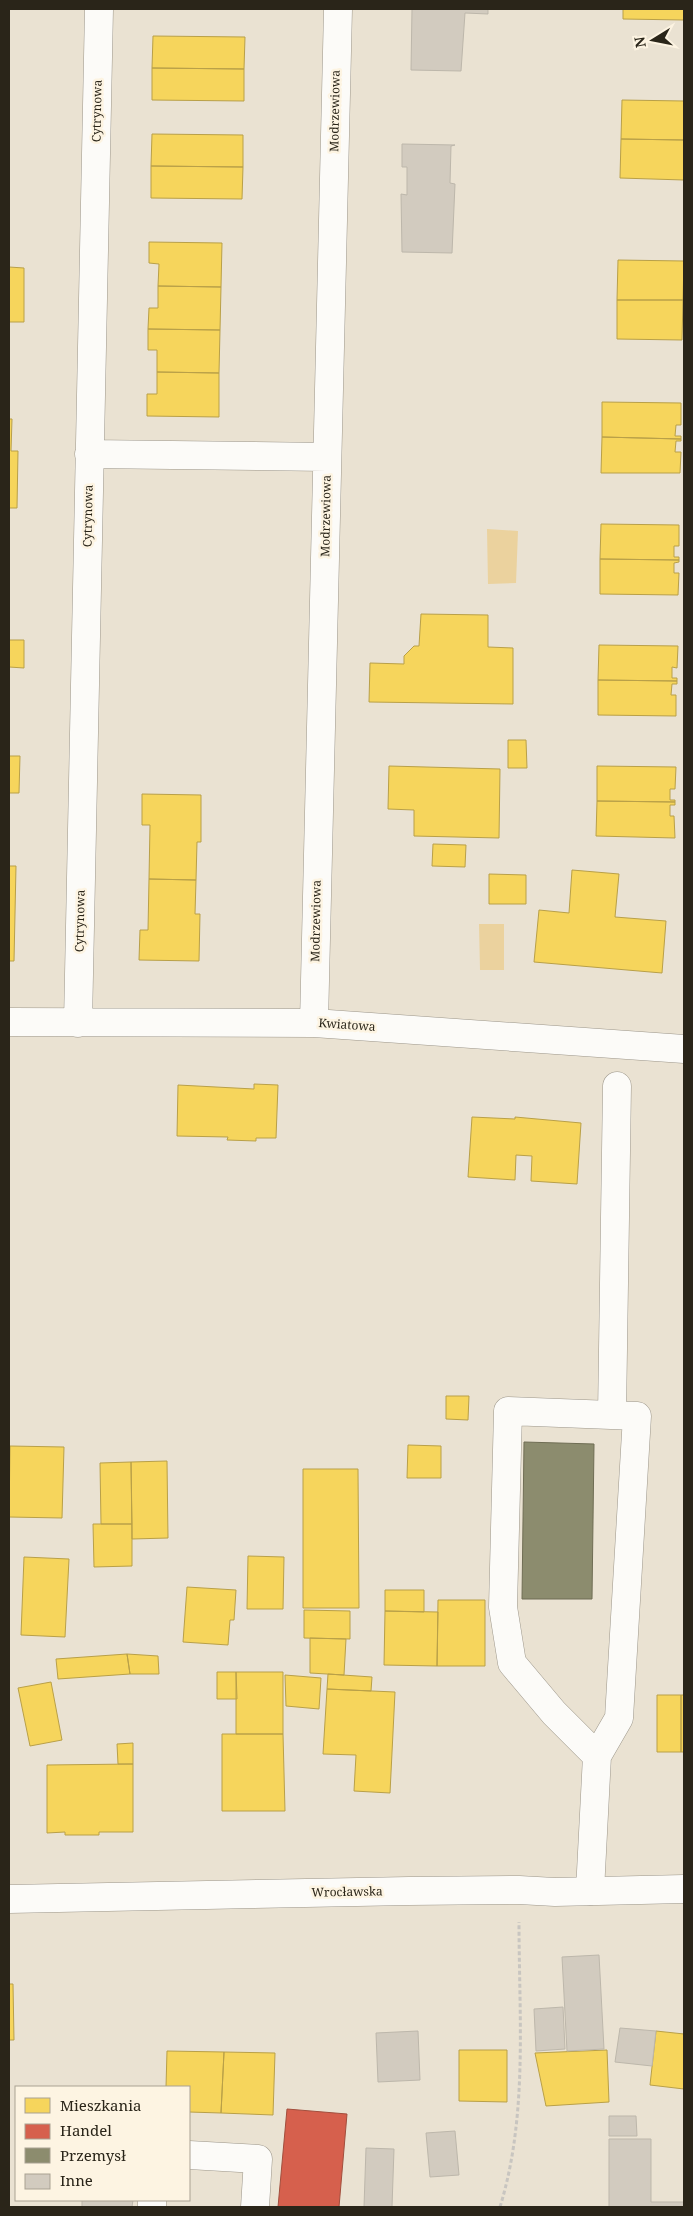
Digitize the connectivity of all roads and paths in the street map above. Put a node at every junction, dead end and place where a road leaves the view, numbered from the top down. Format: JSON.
{"nodes":[{"id":1,"x":99,"y":9,"type":"edge"},
{"id":2,"x":338,"y":9,"type":"edge"},
{"id":3,"x":89,"y":454,"type":"junction"},
{"id":4,"x":327,"y":457,"type":"junction"},
{"id":5,"x":9,"y":1022,"type":"edge"},
{"id":6,"x":78,"y":1023,"type":"junction"},
{"id":7,"x":314,"y":1023,"type":"junction"},
{"id":8,"x":684,"y":1049,"type":"edge"},
{"id":9,"x":617,"y":1086,"type":"dead end"},
{"id":10,"x":612,"y":1415,"type":"junction"},
{"id":11,"x":597,"y":1756,"type":"junction"},
{"id":12,"x":684,"y":1889,"type":"edge"},
{"id":13,"x":519,"y":1890,"type":"junction"},
{"id":14,"x":590,"y":1891,"type":"junction"},
{"id":15,"x":9,"y":1899,"type":"edge"},
{"id":16,"x":190,"y":2155,"type":"edge"},
{"id":17,"x":254,"y":2207,"type":"edge"},
{"id":18,"x":500,"y":2207,"type":"edge"}],
"edges":[{"from":1,"to":3,"type":"street","name":"Cytrynowa"},
{"from":2,"to":4,"type":"street","name":"Modrzewiowa"},
{"from":3,"to":4,"type":"street"},
{"from":3,"to":6,"type":"street","name":"Cytrynowa"},
{"from":4,"to":7,"type":"street","name":"Modrzewiowa"},
{"from":5,"to":6,"type":"street","name":"Kwiatowa"},
{"from":6,"to":7,"type":"street","name":"Kwiatowa"},
{"from":7,"to":8,"type":"street","name":"Kwiatowa"},
{"from":9,"to":10,"type":"street"},
{"from":10,"to":11,"type":"street"},
{"from":10,"to":11,"type":"street"},
{"from":11,"to":14,"type":"street"},
{"from":12,"to":14,"type":"street","name":"Wrocławska"},
{"from":13,"to":14,"type":"street","name":"Wrocławska"},
{"from":13,"to":15,"type":"street","name":"Wrocławska"},
{"from":13,"to":18,"type":"path"},
{"from":16,"to":17,"type":"street"}]}
